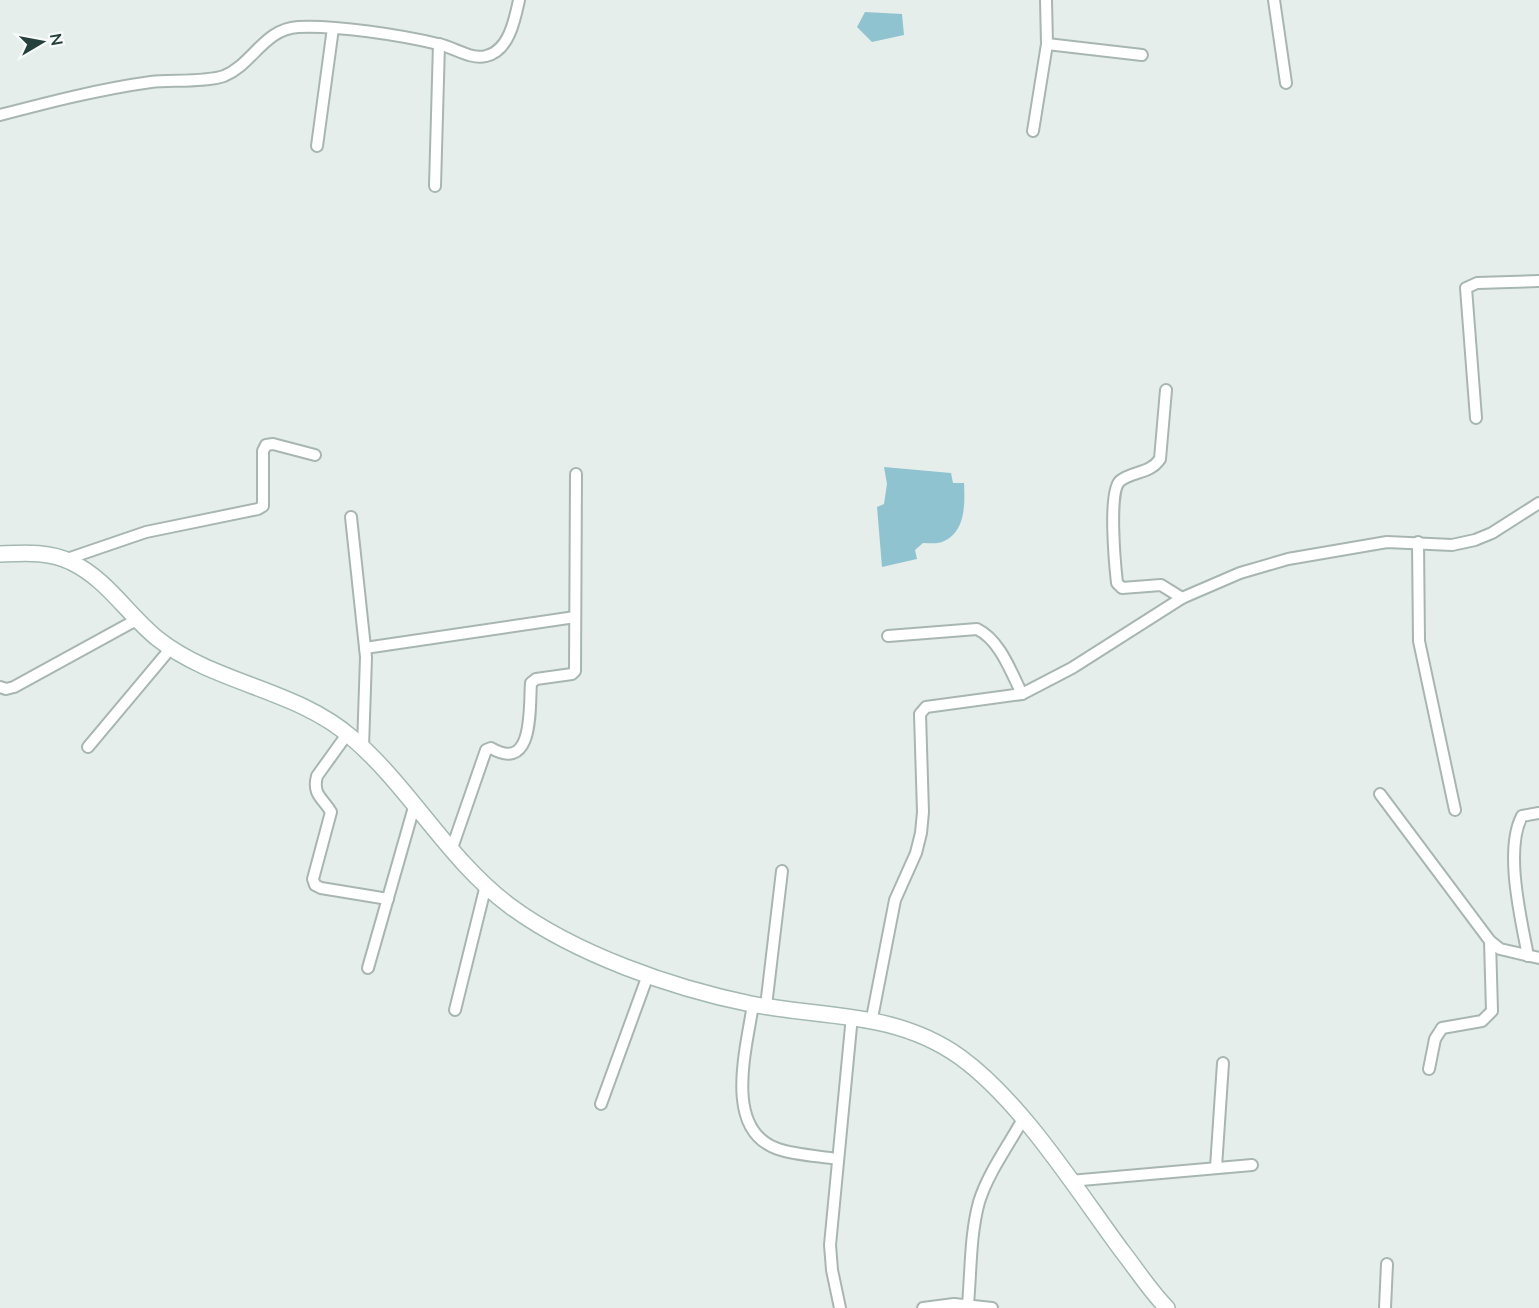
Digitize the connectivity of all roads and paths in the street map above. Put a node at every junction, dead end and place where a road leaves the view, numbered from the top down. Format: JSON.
{"nodes":[{"id":1,"x":519,"y":0,"type":"edge"},
{"id":2,"x":1046,"y":0,"type":"edge"},
{"id":3,"x":1274,"y":0,"type":"edge"},
{"id":4,"x":333,"y":28,"type":"junction"},
{"id":5,"x":439,"y":44,"type":"junction"},
{"id":6,"x":1047,"y":44,"type":"junction"},
{"id":7,"x":1142,"y":55,"type":"dead end"},
{"id":8,"x":1286,"y":83,"type":"dead end"},
{"id":9,"x":0,"y":115,"type":"edge"},
{"id":10,"x":1033,"y":131,"type":"dead end"},
{"id":11,"x":317,"y":146,"type":"dead end"},
{"id":12,"x":435,"y":186,"type":"dead end"},
{"id":13,"x":1539,"y":281,"type":"edge"},
{"id":14,"x":1166,"y":390,"type":"dead end"},
{"id":15,"x":1476,"y":418,"type":"dead end"},
{"id":16,"x":315,"y":455,"type":"dead end"},
{"id":17,"x":576,"y":474,"type":"dead end"},
{"id":18,"x":1539,"y":503,"type":"edge"},
{"id":19,"x":351,"y":517,"type":"dead end"},
{"id":20,"x":1418,"y":542,"type":"junction"},
{"id":21,"x":0,"y":554,"type":"edge"},
{"id":22,"x":67,"y":559,"type":"junction"},
{"id":23,"x":1182,"y":598,"type":"junction"},
{"id":24,"x":575,"y":617,"type":"junction"},
{"id":25,"x":138,"y":619,"type":"junction"},
{"id":26,"x":888,"y":636,"type":"dead end"},
{"id":27,"x":171,"y":648,"type":"junction"},
{"id":28,"x":366,"y":648,"type":"junction"},
{"id":29,"x":0,"y":687,"type":"edge"},
{"id":30,"x":1022,"y":694,"type":"junction"},
{"id":31,"x":348,"y":733,"type":"junction"},
{"id":32,"x":88,"y":747,"type":"dead end"},
{"id":33,"x":363,"y":747,"type":"junction"},
{"id":34,"x":1380,"y":794,"type":"dead end"},
{"id":35,"x":414,"y":807,"type":"junction"},
{"id":36,"x":1455,"y":810,"type":"dead end"},
{"id":37,"x":1539,"y":813,"type":"edge"},
{"id":38,"x":451,"y":851,"type":"junction"},
{"id":39,"x":782,"y":872,"type":"dead end"},
{"id":40,"x":486,"y":885,"type":"junction"},
{"id":41,"x":388,"y":898,"type":"junction"},
{"id":42,"x":1490,"y":941,"type":"junction"},
{"id":43,"x":1533,"y":957,"type":"edge"},
{"id":44,"x":369,"y":968,"type":"dead end"},
{"id":45,"x":648,"y":975,"type":"junction"},
{"id":46,"x":760,"y":1005,"type":"junction"},
{"id":47,"x":455,"y":1010,"type":"dead end"},
{"id":48,"x":852,"y":1016,"type":"junction"},
{"id":49,"x":872,"y":1018,"type":"junction"},
{"id":50,"x":1223,"y":1063,"type":"dead end"},
{"id":51,"x":1429,"y":1069,"type":"dead end"},
{"id":52,"x":601,"y":1104,"type":"dead end"},
{"id":53,"x":1023,"y":1119,"type":"junction"},
{"id":54,"x":837,"y":1159,"type":"junction"},
{"id":55,"x":1252,"y":1164,"type":"dead end"},
{"id":56,"x":1216,"y":1167,"type":"junction"},
{"id":57,"x":1070,"y":1181,"type":"junction"},
{"id":58,"x":1387,"y":1264,"type":"dead end"},
{"id":59,"x":968,"y":1304,"type":"junction"},
{"id":60,"x":1162,"y":1306,"type":"edge"},
{"id":61,"x":840,"y":1308,"type":"edge"},
{"id":62,"x":923,"y":1308,"type":"edge"},
{"id":63,"x":992,"y":1308,"type":"edge"},
{"id":64,"x":1385,"y":1308,"type":"edge"}],
"edges":[{"from":1,"to":5,"type":"street"},
{"from":2,"to":6,"type":"street"},
{"from":3,"to":8,"type":"street"},
{"from":4,"to":5,"type":"street"},
{"from":4,"to":9,"type":"street"},
{"from":4,"to":11,"type":"street"},
{"from":5,"to":12,"type":"street"},
{"from":6,"to":7,"type":"street"},
{"from":6,"to":10,"type":"street"},
{"from":13,"to":15,"type":"street"},
{"from":14,"to":23,"type":"street"},
{"from":16,"to":22,"type":"street"},
{"from":17,"to":24,"type":"street"},
{"from":18,"to":20,"type":"street"},
{"from":19,"to":28,"type":"street"},
{"from":20,"to":23,"type":"street"},
{"from":20,"to":36,"type":"street"},
{"from":21,"to":22,"type":"street"},
{"from":22,"to":25,"type":"street"},
{"from":23,"to":30,"type":"street"},
{"from":24,"to":28,"type":"street"},
{"from":24,"to":38,"type":"street"},
{"from":25,"to":27,"type":"street"},
{"from":25,"to":29,"type":"street"},
{"from":26,"to":30,"type":"street"},
{"from":27,"to":31,"type":"street"},
{"from":27,"to":32,"type":"street"},
{"from":28,"to":33,"type":"street"},
{"from":30,"to":49,"type":"street"},
{"from":31,"to":33,"type":"street"},
{"from":31,"to":41,"type":"street"},
{"from":33,"to":35,"type":"street"},
{"from":34,"to":42,"type":"street"},
{"from":35,"to":38,"type":"street"},
{"from":35,"to":41,"type":"street"},
{"from":37,"to":43,"type":"street"},
{"from":38,"to":40,"type":"street"},
{"from":39,"to":46,"type":"street"},
{"from":40,"to":45,"type":"street"},
{"from":40,"to":47,"type":"street"},
{"from":41,"to":44,"type":"street"},
{"from":42,"to":43,"type":"street"},
{"from":42,"to":51,"type":"street"},
{"from":45,"to":46,"type":"street"},
{"from":45,"to":52,"type":"street"},
{"from":46,"to":48,"type":"street"},
{"from":46,"to":54,"type":"street"},
{"from":48,"to":49,"type":"street"},
{"from":48,"to":54,"type":"street"},
{"from":49,"to":53,"type":"street"},
{"from":50,"to":56,"type":"street"},
{"from":53,"to":57,"type":"street"},
{"from":53,"to":59,"type":"street"},
{"from":54,"to":61,"type":"street"},
{"from":55,"to":56,"type":"street"},
{"from":56,"to":57,"type":"street"},
{"from":57,"to":60,"type":"street"},
{"from":58,"to":64,"type":"street"},
{"from":59,"to":62,"type":"street"},
{"from":59,"to":63,"type":"street"}]}
